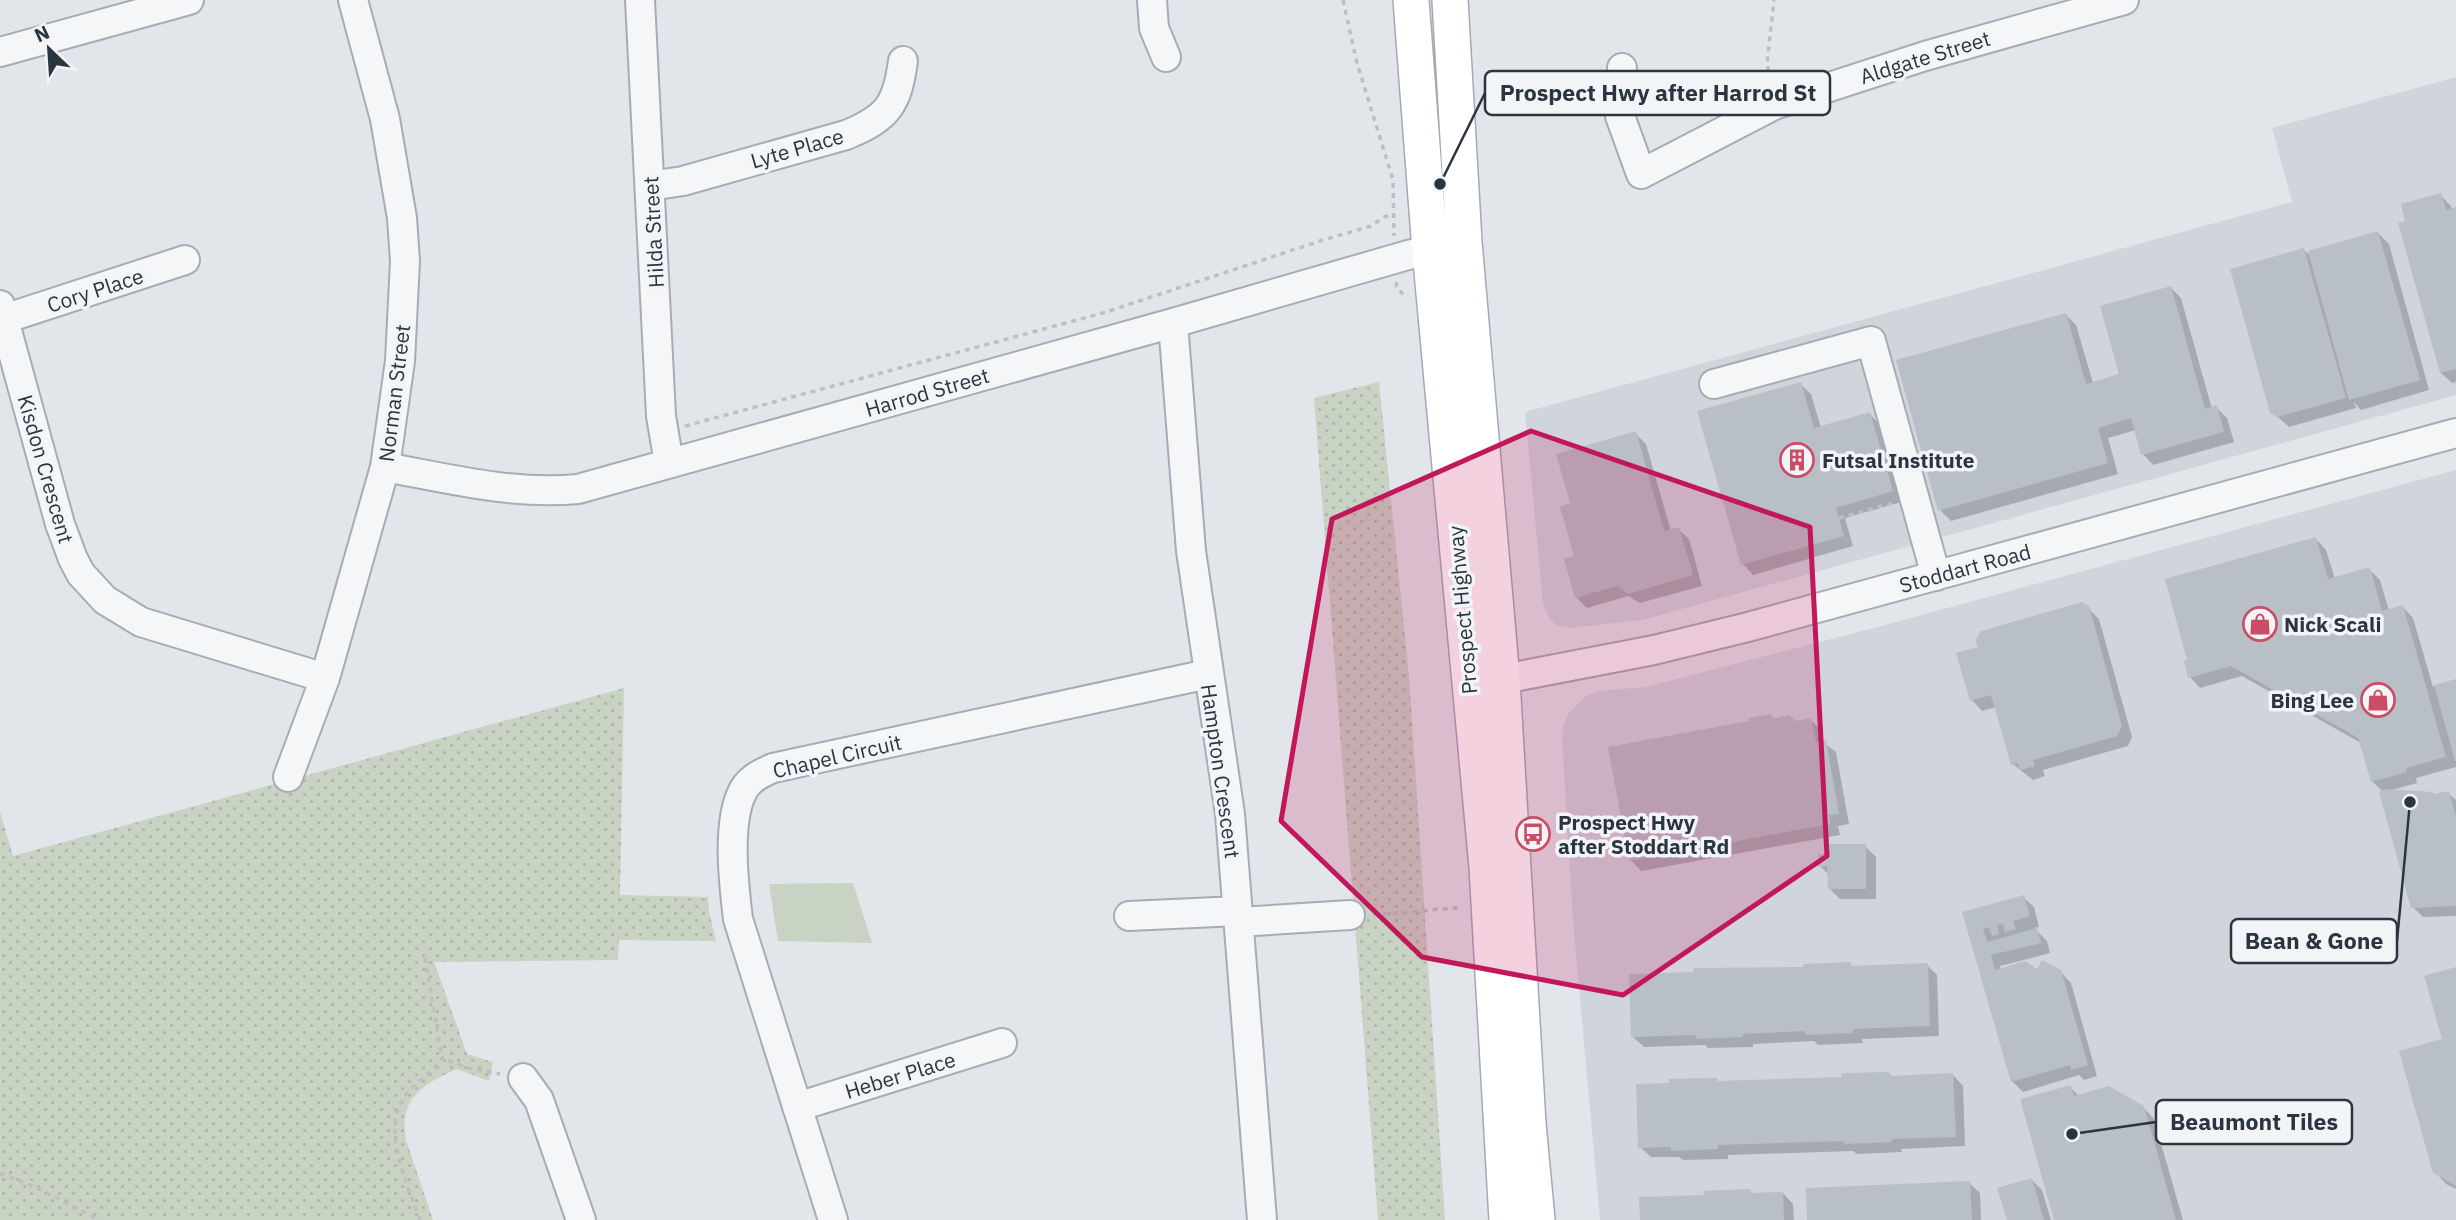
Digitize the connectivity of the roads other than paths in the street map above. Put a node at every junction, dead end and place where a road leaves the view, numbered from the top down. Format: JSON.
{"nodes":[{"id":1,"x":189,"y":0,"type":"edge"},
{"id":2,"x":353,"y":0,"type":"edge"},
{"id":3,"x":640,"y":0,"type":"edge"},
{"id":4,"x":1152,"y":0,"type":"edge"},
{"id":5,"x":1411,"y":0,"type":"edge"},
{"id":6,"x":1450,"y":0,"type":"edge"},
{"id":7,"x":2124,"y":0,"type":"edge"},
{"id":8,"x":0,"y":52,"type":"edge"},
{"id":9,"x":1166,"y":57,"type":"dead end"},
{"id":10,"x":903,"y":61,"type":"dead end"},
{"id":11,"x":1622,"y":68,"type":"dead end"},
{"id":12,"x":650,"y":186,"type":"junction"},
{"id":13,"x":1464,"y":242,"type":"junction"},
{"id":14,"x":1430,"y":250,"type":"junction"},
{"id":15,"x":186,"y":260,"type":"dead end"},
{"id":16,"x":2,"y":312,"type":"edge"},
{"id":17,"x":1173,"y":323,"type":"junction"},
{"id":18,"x":1714,"y":384,"type":"dead end"},
{"id":19,"x":2456,"y":433,"type":"edge"},
{"id":20,"x":669,"y":463,"type":"junction"},
{"id":21,"x":385,"y":467,"type":"junction"},
{"id":22,"x":1936,"y":576,"type":"junction"},
{"id":23,"x":1208,"y":674,"type":"junction"},
{"id":24,"x":325,"y":678,"type":"junction"},
{"id":25,"x":1485,"y":682,"type":"junction"},
{"id":26,"x":289,"y":777,"type":"dead end"},
{"id":27,"x":1350,"y":915,"type":"road end"},
{"id":28,"x":1129,"y":916,"type":"dead end"},
{"id":29,"x":1238,"y":917,"type":"junction"},
{"id":30,"x":1002,"y":1043,"type":"dead end"},
{"id":31,"x":523,"y":1079,"type":"road end"},
{"id":32,"x":797,"y":1107,"type":"junction"},
{"id":33,"x":581,"y":1220,"type":"edge"},
{"id":34,"x":832,"y":1220,"type":"edge"},
{"id":35,"x":1262,"y":1220,"type":"edge"},
{"id":36,"x":1507,"y":1220,"type":"edge"},
{"id":37,"x":1537,"y":1220,"type":"edge"}],
"edges":[{"from":1,"to":8,"type":"street"},
{"from":2,"to":21,"type":"street","name":"Norman Street"},
{"from":3,"to":12,"type":"street","name":"Hilda Street"},
{"from":4,"to":9,"type":"street"},
{"from":5,"to":14,"type":"main road","name":"Prospect Highway"},
{"from":6,"to":13,"type":"main road","name":"Prospect Highway"},
{"from":7,"to":11,"type":"street","name":"Aldgate Street"},
{"from":10,"to":12,"type":"street","name":"Lyte Place"},
{"from":12,"to":20,"type":"street","name":"Hilda Street"},
{"from":13,"to":14,"type":"street","name":"Harrod Street"},
{"from":13,"to":25,"type":"main road","name":"Prospect Highway"},
{"from":14,"to":17,"type":"street","name":"Harrod Street"},
{"from":14,"to":25,"type":"main road","name":"Prospect Highway"},
{"from":15,"to":16,"type":"street","name":"Cory Place"},
{"from":16,"to":24,"type":"street","name":"Kisdon Crescent"},
{"from":17,"to":20,"type":"street","name":"Harrod Street"},
{"from":17,"to":23,"type":"street","name":"Hampton Crescent"},
{"from":18,"to":22,"type":"street"},
{"from":19,"to":22,"type":"street","name":"Stoddart Road"},
{"from":20,"to":21,"type":"street","name":"Harrod Street"},
{"from":21,"to":24,"type":"street","name":"Norman Street"},
{"from":22,"to":25,"type":"street","name":"Stoddart Road"},
{"from":23,"to":29,"type":"street","name":"Hampton Crescent"},
{"from":23,"to":32,"type":"street","name":"Chapel Circuit"},
{"from":24,"to":26,"type":"street","name":"Norman Street"},
{"from":25,"to":36,"type":"main road","name":"Prospect Highway"},
{"from":25,"to":37,"type":"main road","name":"Prospect Highway"},
{"from":27,"to":29,"type":"street"},
{"from":28,"to":29,"type":"street"},
{"from":29,"to":35,"type":"street","name":"Hampton Crescent"},
{"from":30,"to":32,"type":"street","name":"Heber Place"},
{"from":31,"to":33,"type":"street"},
{"from":32,"to":34,"type":"street","name":"Chapel Circuit"}]}
